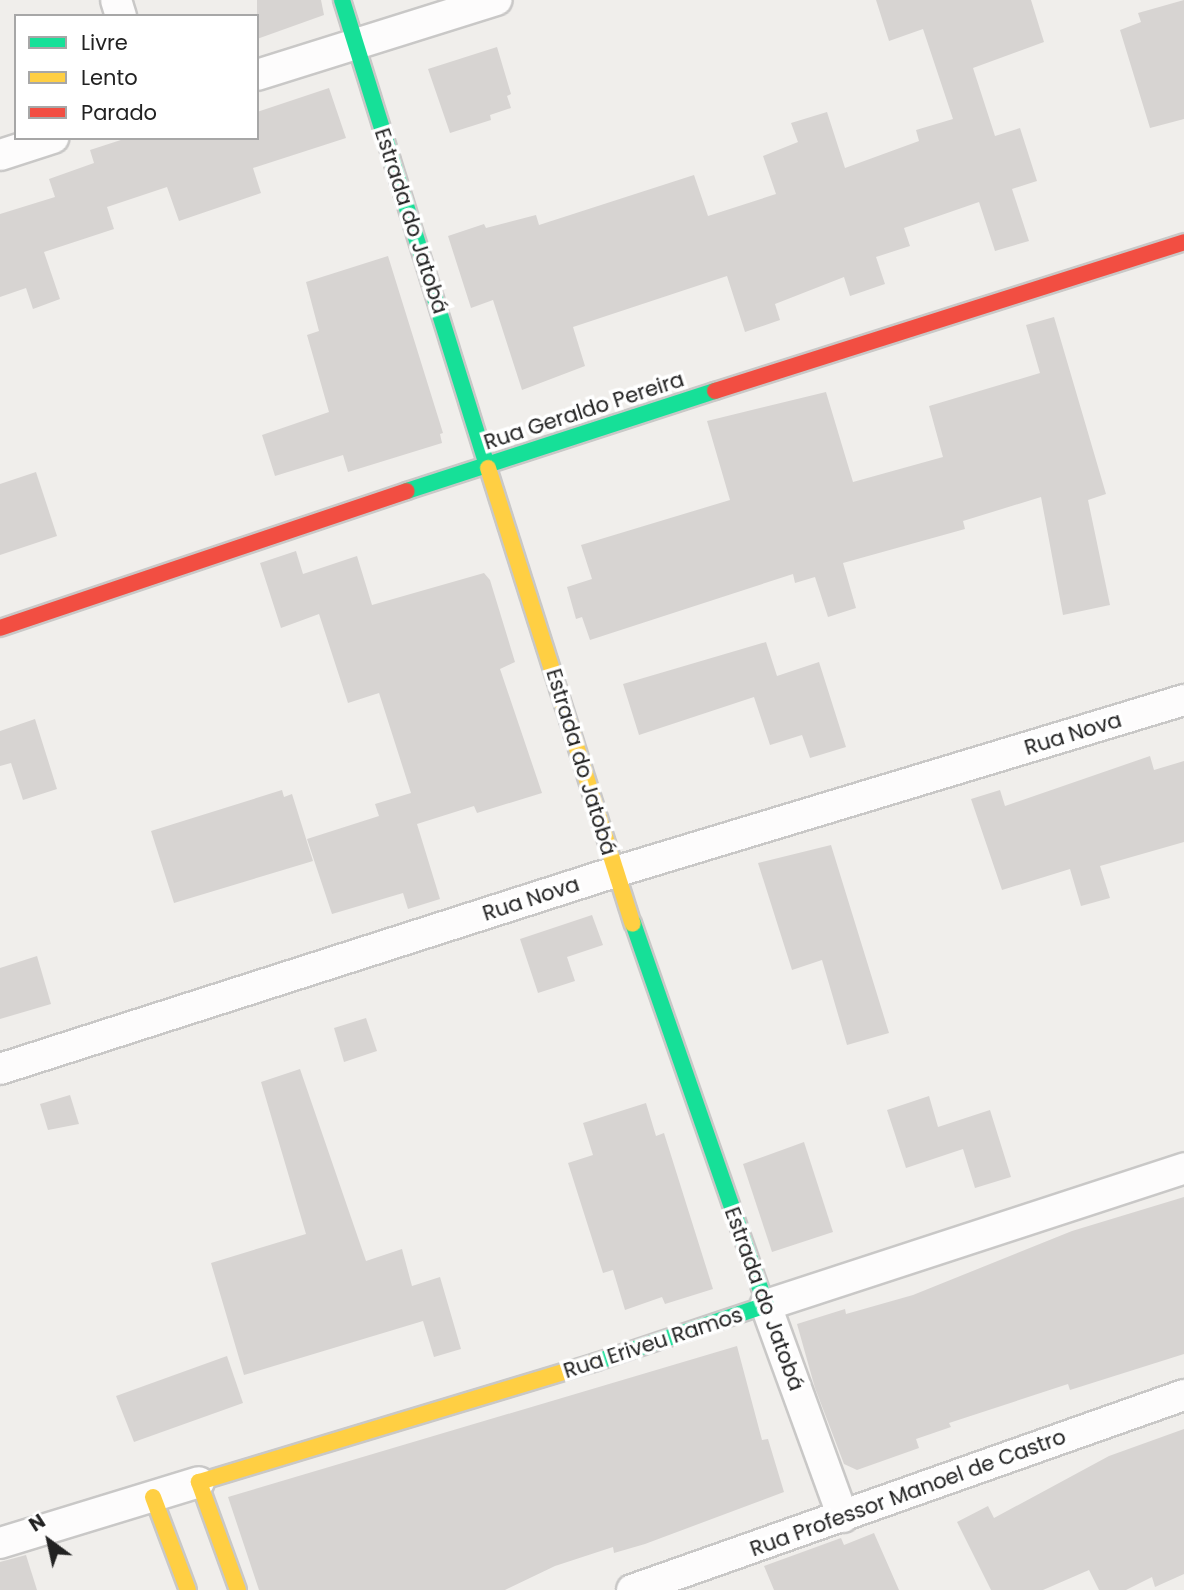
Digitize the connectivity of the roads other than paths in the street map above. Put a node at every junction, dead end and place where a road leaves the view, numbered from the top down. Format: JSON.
{"nodes":[{"id":1,"x":342,"y":0,"type":"edge"},
{"id":2,"x":497,"y":0,"type":"edge"},
{"id":3,"x":355,"y":46,"type":"junction"},
{"id":4,"x":259,"y":74,"type":"edge"},
{"id":5,"x":47,"y":140,"type":"edge"},
{"id":6,"x":0,"y":155,"type":"edge"},
{"id":7,"x":1184,"y":242,"type":"edge"},
{"id":8,"x":489,"y":463,"type":"junction"},
{"id":9,"x":0,"y":628,"type":"edge"},
{"id":10,"x":1184,"y":700,"type":"edge"},
{"id":11,"x":615,"y":872,"type":"junction"},
{"id":12,"x":0,"y":1069,"type":"edge"},
{"id":13,"x":1184,"y":1168,"type":"edge"},
{"id":14,"x":766,"y":1305,"type":"junction"},
{"id":15,"x":1184,"y":1395,"type":"edge"},
{"id":16,"x":199,"y":1482,"type":"junction"},
{"id":17,"x":153,"y":1497,"type":"junction"},
{"id":18,"x":843,"y":1517,"type":"junction"},
{"id":19,"x":0,"y":1543,"type":"edge"},
{"id":20,"x":188,"y":1590,"type":"edge"},
{"id":21,"x":238,"y":1590,"type":"edge"},
{"id":22,"x":632,"y":1590,"type":"edge"}],
"edges":[{"from":1,"to":3,"type":"street","name":"Estrada do Jatobá"},
{"from":2,"to":3,"type":"street"},
{"from":3,"to":4,"type":"street"},
{"from":3,"to":8,"type":"street","name":"Estrada do Jatobá"},
{"from":5,"to":6,"type":"street"},
{"from":7,"to":8,"type":"street","name":"Rua Geraldo Pereira"},
{"from":8,"to":9,"type":"street","name":"Rua Geraldo Pereira"},
{"from":8,"to":11,"type":"street","name":"Estrada do Jatobá"},
{"from":10,"to":11,"type":"street","name":"Rua Nova"},
{"from":11,"to":12,"type":"street","name":"Rua Nova"},
{"from":11,"to":14,"type":"street","name":"Estrada do Jatobá"},
{"from":13,"to":14,"type":"street","name":"Rua Eriveu Ramos"},
{"from":14,"to":16,"type":"street","name":"Rua Eriveu Ramos"},
{"from":14,"to":18,"type":"street","name":"Estrada do Jatobá"},
{"from":15,"to":18,"type":"street","name":"Rua Professor Manoel de Castro"},
{"from":16,"to":17,"type":"street"},
{"from":16,"to":21,"type":"street"},
{"from":17,"to":19,"type":"street"},
{"from":17,"to":20,"type":"street"},
{"from":18,"to":22,"type":"street","name":"Rua Professor Manoel de Castro"}]}
